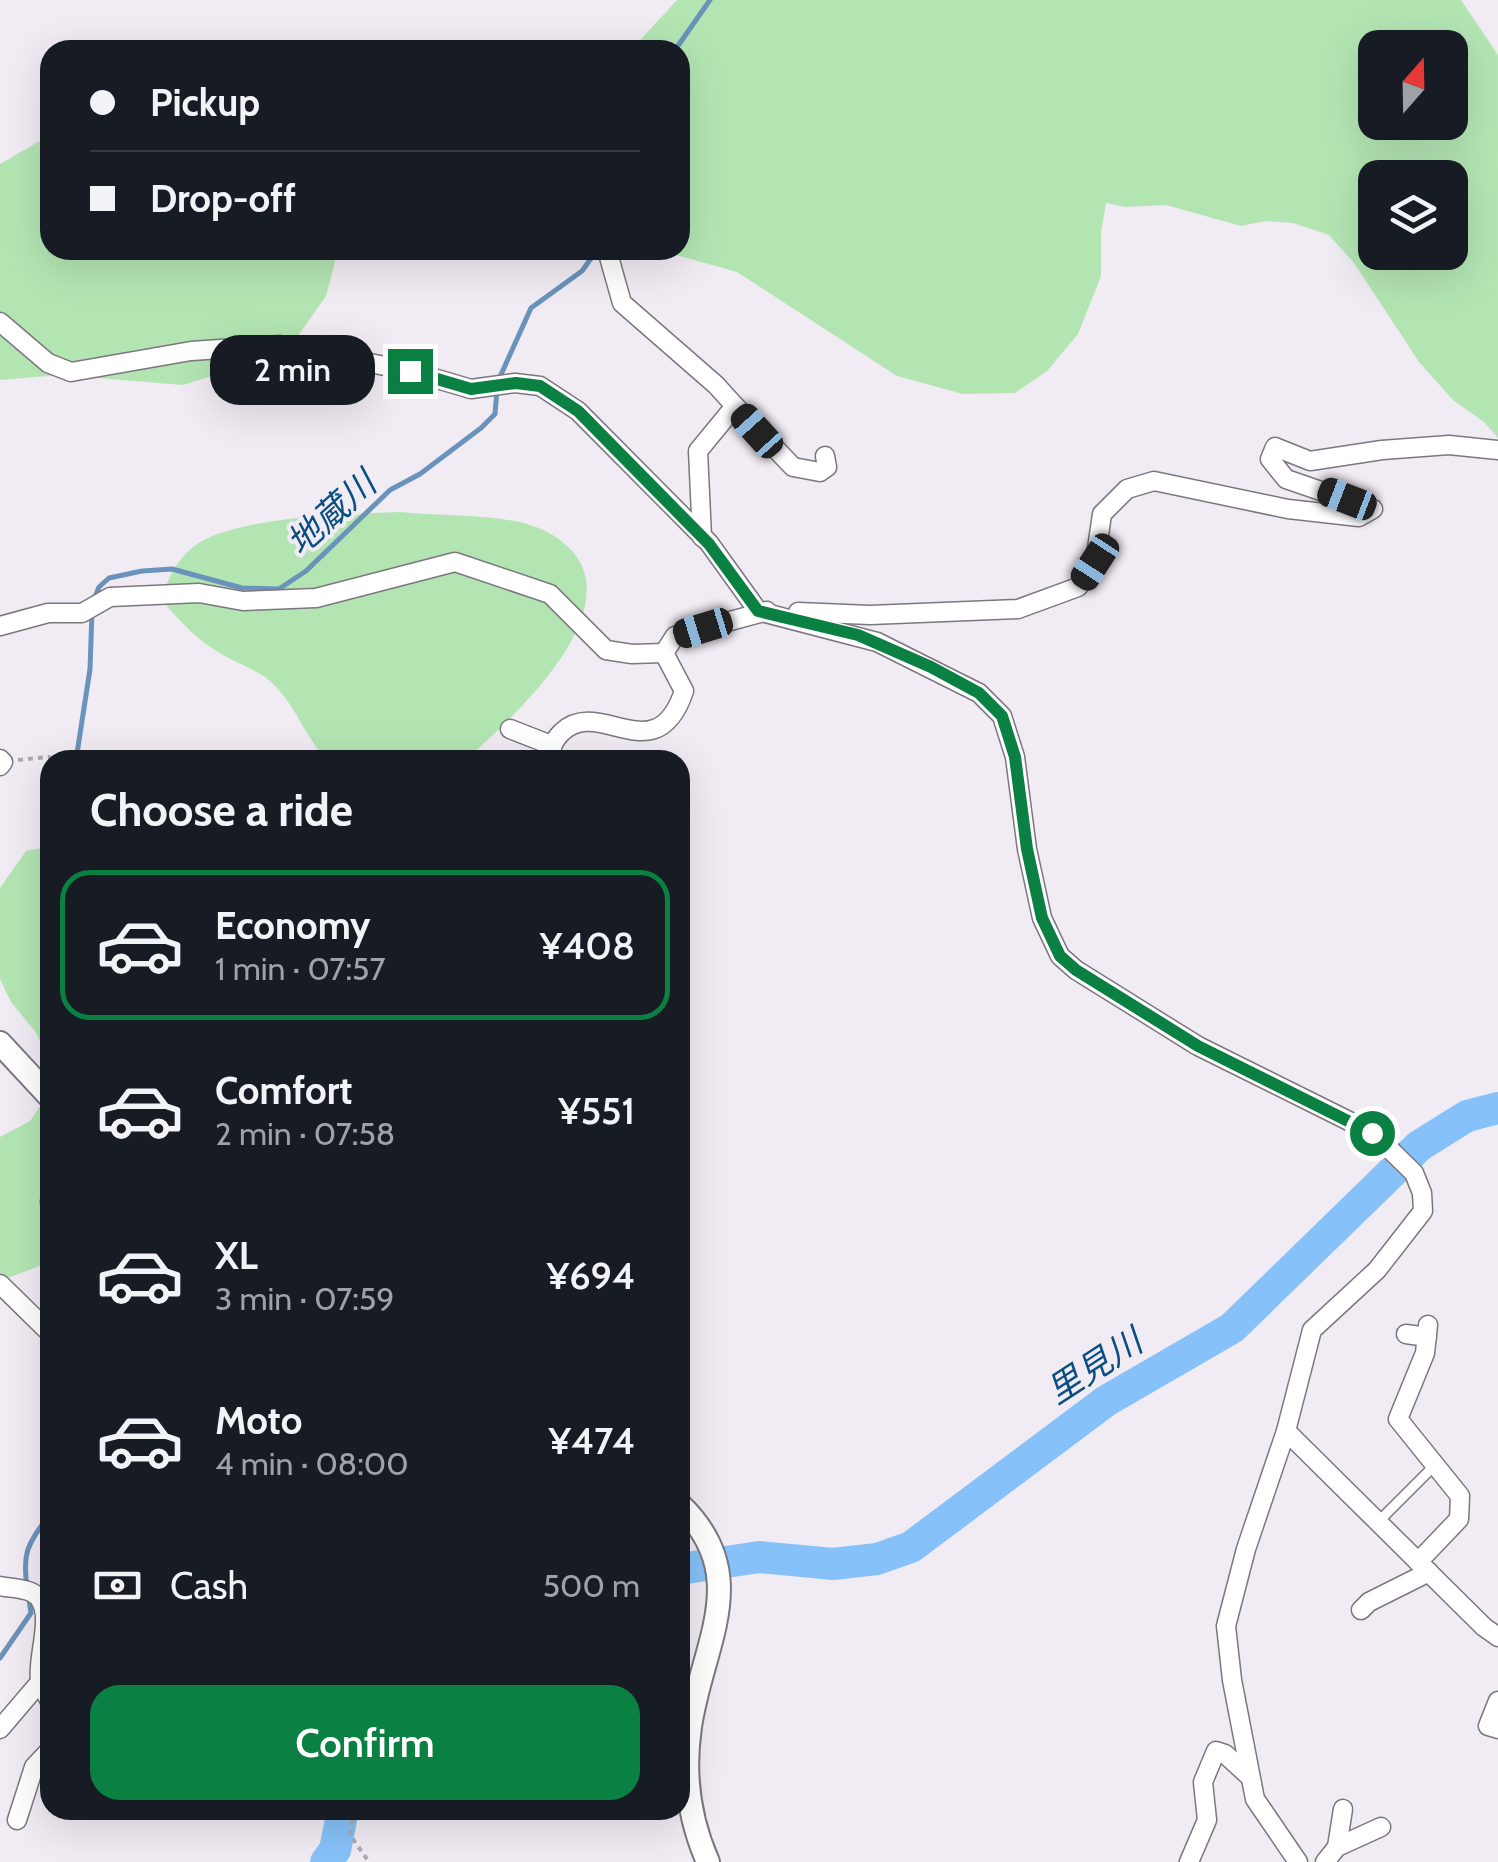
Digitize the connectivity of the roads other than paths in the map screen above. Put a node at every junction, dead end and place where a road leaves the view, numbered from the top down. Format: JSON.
{"nodes":[{"id":1,"x":610,"y":260,"type":"edge"},
{"id":2,"x":0,"y":322,"type":"edge"},
{"id":3,"x":735,"y":406,"type":"junction"},
{"id":4,"x":1498,"y":450,"type":"edge"},
{"id":5,"x":826,"y":456,"type":"dead end"},
{"id":6,"x":702,"y":536,"type":"junction"},
{"id":7,"x":758,"y":611,"type":"junction"},
{"id":8,"x":0,"y":626,"type":"edge"},
{"id":9,"x":664,"y":653,"type":"junction"},
{"id":10,"x":510,"y":729,"type":"dead end"},
{"id":11,"x":545,"y":750,"type":"edge"},
{"id":12,"x":552,"y":750,"type":"edge"},
{"id":13,"x":0,"y":1043,"type":"edge"},
{"id":14,"x":40,"y":1086,"type":"edge"},
{"id":15,"x":0,"y":1284,"type":"edge"},
{"id":16,"x":40,"y":1327,"type":"edge"},
{"id":17,"x":1406,"y":1334,"type":"dead end"},
{"id":18,"x":1286,"y":1431,"type":"junction"},
{"id":19,"x":1436,"y":1466,"type":"junction"},
{"id":20,"x":690,"y":1518,"type":"edge"},
{"id":21,"x":1378,"y":1522,"type":"junction"},
{"id":22,"x":1424,"y":1567,"type":"junction"},
{"id":23,"x":0,"y":1586,"type":"edge"},
{"id":24,"x":40,"y":1600,"type":"edge"},
{"id":25,"x":1362,"y":1610,"type":"dead end"},
{"id":26,"x":1498,"y":1637,"type":"edge"},
{"id":27,"x":40,"y":1677,"type":"edge"},
{"id":28,"x":1498,"y":1701,"type":"edge"},
{"id":29,"x":690,"y":1728,"type":"edge"},
{"id":30,"x":0,"y":1729,"type":"edge"},
{"id":31,"x":1498,"y":1729,"type":"edge"},
{"id":32,"x":40,"y":1761,"type":"edge"},
{"id":33,"x":1249,"y":1776,"type":"junction"},
{"id":34,"x":690,"y":1805,"type":"edge"},
{"id":35,"x":1343,"y":1810,"type":"dead end"},
{"id":36,"x":17,"y":1820,"type":"dead end"},
{"id":37,"x":1381,"y":1828,"type":"dead end"},
{"id":38,"x":1337,"y":1846,"type":"junction"},
{"id":39,"x":708,"y":1862,"type":"edge"},
{"id":40,"x":1188,"y":1862,"type":"edge"},
{"id":41,"x":1298,"y":1862,"type":"edge"},
{"id":42,"x":1325,"y":1862,"type":"edge"}],
"edges":[{"from":1,"to":3,"type":"street"},
{"from":2,"to":6,"type":"street"},
{"from":3,"to":5,"type":"street"},
{"from":3,"to":6,"type":"street"},
{"from":4,"to":7,"type":"street"},
{"from":6,"to":7,"type":"street"},
{"from":7,"to":9,"type":"street"},
{"from":7,"to":18,"type":"street"},
{"from":8,"to":9,"type":"street"},
{"from":9,"to":12,"type":"street"},
{"from":10,"to":11,"type":"street"},
{"from":13,"to":14,"type":"street"},
{"from":15,"to":16,"type":"street"},
{"from":17,"to":19,"type":"street"},
{"from":18,"to":21,"type":"street"},
{"from":18,"to":33,"type":"street"},
{"from":19,"to":21,"type":"lane"},
{"from":19,"to":22,"type":"street"},
{"from":20,"to":29,"type":"street"},
{"from":21,"to":22,"type":"street"},
{"from":22,"to":25,"type":"street"},
{"from":22,"to":26,"type":"street"},
{"from":23,"to":24,"type":"street"},
{"from":27,"to":30,"type":"street"},
{"from":28,"to":31,"type":"street"},
{"from":32,"to":36,"type":"street"},
{"from":33,"to":40,"type":"street"},
{"from":33,"to":41,"type":"street"},
{"from":34,"to":39,"type":"street"},
{"from":35,"to":38,"type":"street"},
{"from":37,"to":38,"type":"street"},
{"from":38,"to":42,"type":"street"}]}
